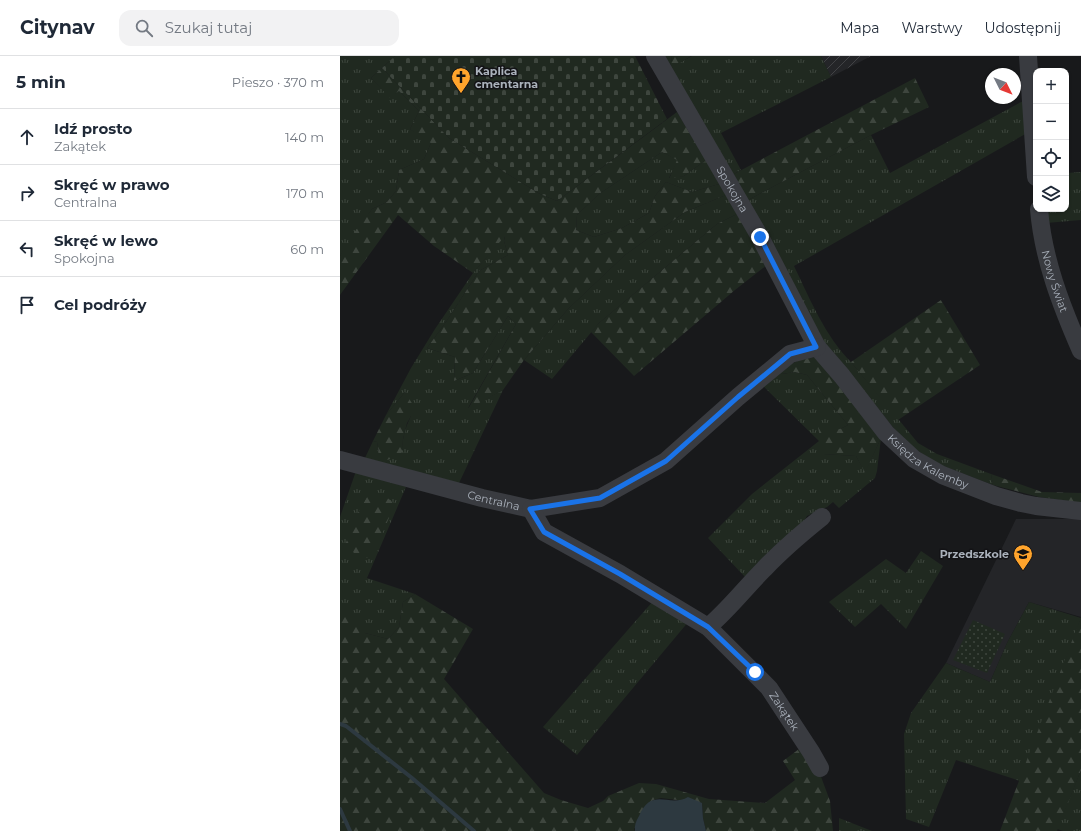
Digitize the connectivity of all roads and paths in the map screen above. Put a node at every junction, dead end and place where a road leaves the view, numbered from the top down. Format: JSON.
{"nodes":[{"id":1,"x":655,"y":56,"type":"edge"},
{"id":2,"x":1028,"y":56,"type":"edge"},
{"id":3,"x":1036,"y":176,"type":"edge"},
{"id":4,"x":1039,"y":212,"type":"edge"},
{"id":5,"x":816,"y":347,"type":"junction"},
{"id":6,"x":1081,"y":351,"type":"edge"},
{"id":7,"x":340,"y":460,"type":"edge"},
{"id":8,"x":530,"y":509,"type":"junction"},
{"id":9,"x":1081,"y":511,"type":"edge"},
{"id":10,"x":822,"y":517,"type":"dead end"},
{"id":11,"x":708,"y":627,"type":"junction"},
{"id":12,"x":820,"y":768,"type":"dead end"}],
"edges":[{"from":1,"to":5,"type":"street","name":"Spokojna"},
{"from":2,"to":3,"type":"street"},
{"from":4,"to":6,"type":"street","name":"Nowy Świat"},
{"from":5,"to":8,"type":"street","name":"Centralna"},
{"from":5,"to":9,"type":"street","name":"Księdza Kalemby"},
{"from":7,"to":8,"type":"street","name":"Centralna"},
{"from":8,"to":11,"type":"street","name":"Zakątek"},
{"from":10,"to":11,"type":"street"},
{"from":11,"to":12,"type":"street","name":"Zakątek"}]}
